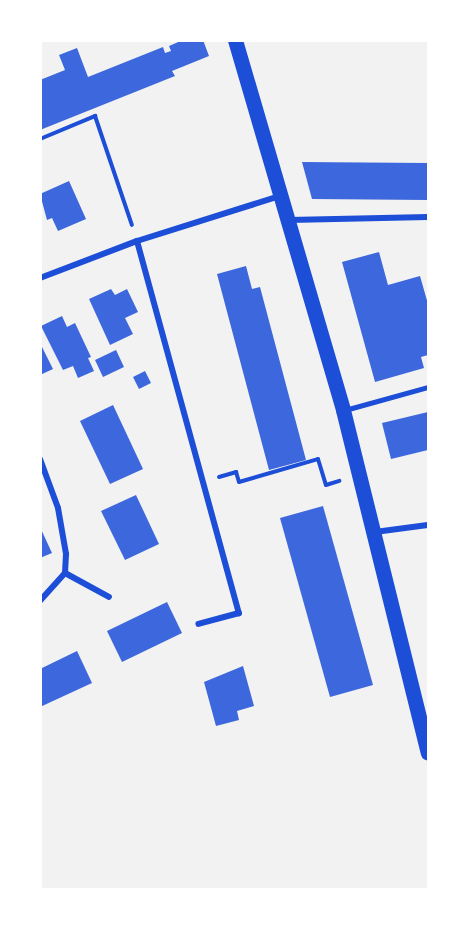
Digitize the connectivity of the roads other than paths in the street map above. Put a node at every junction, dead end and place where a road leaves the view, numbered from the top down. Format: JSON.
{"nodes":[{"id":1,"x":235,"y":40,"type":"edge"},
{"id":2,"x":280,"y":196,"type":"junction"},
{"id":3,"x":429,"y":217,"type":"edge"},
{"id":4,"x":289,"y":220,"type":"junction"},
{"id":5,"x":137,"y":241,"type":"junction"},
{"id":6,"x":40,"y":278,"type":"edge"},
{"id":7,"x":429,"y":387,"type":"edge"},
{"id":8,"x":343,"y":410,"type":"junction"},
{"id":9,"x":40,"y":459,"type":"edge"},
{"id":10,"x":429,"y":525,"type":"edge"},
{"id":11,"x":375,"y":532,"type":"junction"},
{"id":12,"x":65,"y":573,"type":"junction"},
{"id":13,"x":109,"y":597,"type":"dead end"},
{"id":14,"x":40,"y":601,"type":"edge"},
{"id":15,"x":198,"y":624,"type":"dead end"},
{"id":16,"x":429,"y":753,"type":"edge"}],
"edges":[{"from":1,"to":2,"type":"main road"},
{"from":2,"to":4,"type":"main road"},
{"from":2,"to":5,"type":"street"},
{"from":3,"to":4,"type":"street"},
{"from":4,"to":8,"type":"main road"},
{"from":5,"to":6,"type":"street"},
{"from":5,"to":15,"type":"street"},
{"from":7,"to":8,"type":"lane"},
{"from":8,"to":11,"type":"main road"},
{"from":9,"to":12,"type":"street"},
{"from":10,"to":11,"type":"street"},
{"from":11,"to":16,"type":"main road"},
{"from":12,"to":13,"type":"street"},
{"from":12,"to":14,"type":"street"}]}
